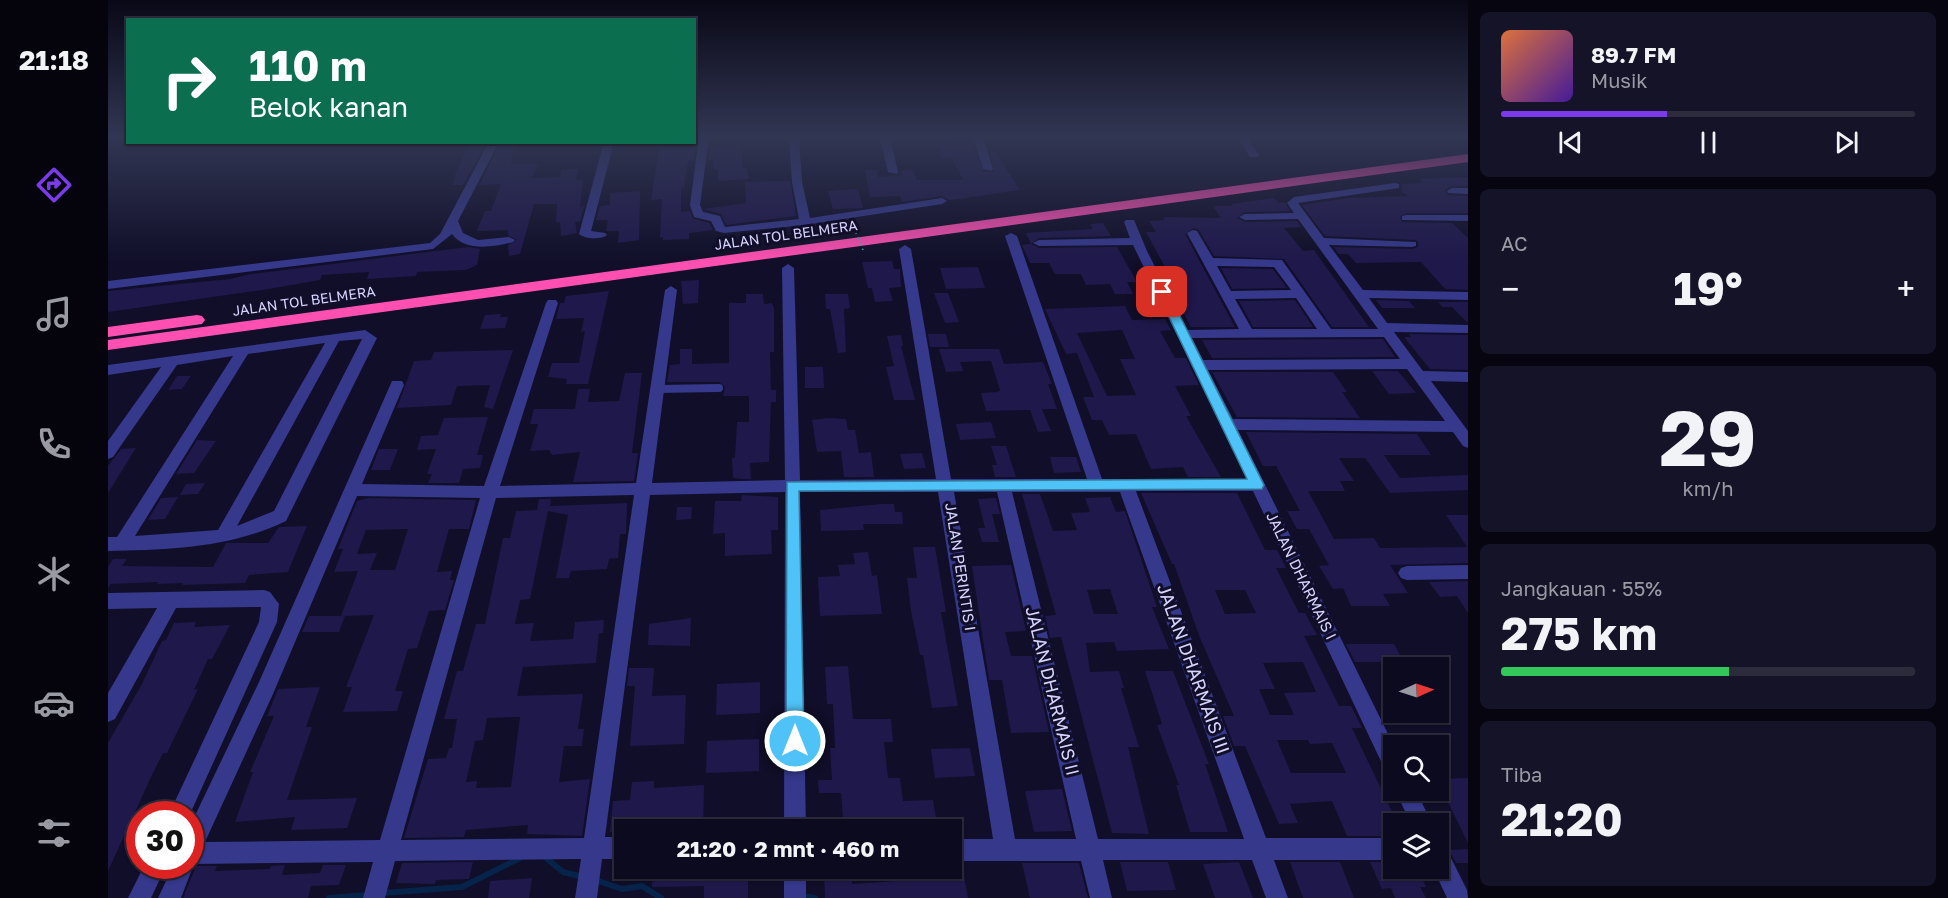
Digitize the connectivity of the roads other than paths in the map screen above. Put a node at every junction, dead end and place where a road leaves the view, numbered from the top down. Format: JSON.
{"nodes":[{"id":1,"x":475,"y":179,"type":"edge"},
{"id":2,"x":599,"y":179,"type":"edge"},
{"id":3,"x":698,"y":179,"type":"edge"},
{"id":4,"x":797,"y":179,"type":"edge"},
{"id":5,"x":1240,"y":179,"type":"edge"},
{"id":6,"x":1316,"y":179,"type":"edge"},
{"id":7,"x":1395,"y":186,"type":"dead end"},
{"id":8,"x":1452,"y":191,"type":"dead end"},
{"id":9,"x":1468,"y":192,"type":"edge"},
{"id":10,"x":942,"y":201,"type":"dead end"},
{"id":11,"x":1301,"y":216,"type":"junction"},
{"id":12,"x":1245,"y":217,"type":"dead end"},
{"id":13,"x":1406,"y":218,"type":"dead end"},
{"id":14,"x":1468,"y":218,"type":"edge"},
{"id":15,"x":453,"y":222,"type":"junction"},
{"id":16,"x":805,"y":222,"type":"junction"},
{"id":17,"x":1130,"y":222,"type":"dead end"},
{"id":18,"x":1194,"y":233,"type":"dead end"},
{"id":19,"x":601,"y":235,"type":"dead end"},
{"id":20,"x":1011,"y":236,"type":"dead end"},
{"id":21,"x":509,"y":240,"type":"dead end"},
{"id":22,"x":1137,"y":241,"type":"junction"},
{"id":23,"x":1318,"y":242,"type":"junction"},
{"id":24,"x":1040,"y":243,"type":"dead end"},
{"id":25,"x":1412,"y":244,"type":"dead end"},
{"id":26,"x":905,"y":249,"type":"dead end"},
{"id":27,"x":1208,"y":262,"type":"junction"},
{"id":28,"x":788,"y":268,"type":"dead end"},
{"id":29,"x":108,"y":285,"type":"edge"},
{"id":30,"x":671,"y":290,"type":"dead end"},
{"id":31,"x":1300,"y":294,"type":"junction"},
{"id":32,"x":1358,"y":294,"type":"junction"},
{"id":33,"x":1226,"y":295,"type":"junction"},
{"id":34,"x":1468,"y":296,"type":"edge"},
{"id":35,"x":552,"y":303,"type":"dead end"},
{"id":36,"x":1468,"y":329,"type":"edge"},
{"id":37,"x":1386,"y":330,"type":"junction"},
{"id":38,"x":108,"y":332,"type":"edge"},
{"id":39,"x":1184,"y":333,"type":"junction"},
{"id":40,"x":1248,"y":333,"type":"junction"},
{"id":41,"x":1327,"y":333,"type":"junction"},
{"id":42,"x":335,"y":337,"type":"junction"},
{"id":43,"x":108,"y":345,"type":"edge"},
{"id":44,"x":244,"y":350,"type":"junction"},
{"id":45,"x":172,"y":361,"type":"junction"},
{"id":46,"x":1410,"y":364,"type":"junction"},
{"id":47,"x":1199,"y":365,"type":"junction"},
{"id":48,"x":108,"y":370,"type":"edge"},
{"id":49,"x":1419,"y":376,"type":"junction"},
{"id":50,"x":1468,"y":377,"type":"edge"},
{"id":51,"x":397,"y":385,"type":"dead end"},
{"id":52,"x":719,"y":388,"type":"dead end"},
{"id":53,"x":657,"y":389,"type":"junction"},
{"id":54,"x":1228,"y":424,"type":"junction"},
{"id":55,"x":1464,"y":434,"type":"edge"},
{"id":56,"x":108,"y":453,"type":"edge"},
{"id":57,"x":1096,"y":483,"type":"junction"},
{"id":58,"x":1003,"y":485,"type":"junction"},
{"id":59,"x":1257,"y":485,"type":"junction"},
{"id":60,"x":792,"y":486,"type":"junction"},
{"id":61,"x":947,"y":486,"type":"junction"},
{"id":62,"x":1126,"y":486,"type":"junction"},
{"id":63,"x":642,"y":489,"type":"junction"},
{"id":64,"x":353,"y":490,"type":"junction"},
{"id":65,"x":490,"y":492,"type":"junction"},
{"id":66,"x":224,"y":534,"type":"junction"},
{"id":67,"x":115,"y":544,"type":"edge"},
{"id":68,"x":1468,"y":572,"type":"edge"},
{"id":69,"x":1407,"y":573,"type":"dead end"},
{"id":70,"x":171,"y":600,"type":"junction"},
{"id":71,"x":108,"y":601,"type":"edge"},
{"id":72,"x":108,"y":712,"type":"edge"},
{"id":73,"x":1383,"y":744,"type":"edge"},
{"id":74,"x":185,"y":801,"type":"edge"},
{"id":75,"x":795,"y":819,"type":"edge"},
{"id":76,"x":204,"y":821,"type":"edge"},
{"id":77,"x":389,"y":849,"type":"junction"},
{"id":78,"x":1383,"y":849,"type":"edge"},
{"id":79,"x":614,"y":850,"type":"edge"},
{"id":80,"x":962,"y":850,"type":"edge"},
{"id":81,"x":1006,"y":850,"type":"junction"},
{"id":82,"x":1091,"y":851,"type":"junction"},
{"id":83,"x":1261,"y":851,"type":"junction"},
{"id":84,"x":204,"y":852,"type":"edge"},
{"id":85,"x":592,"y":855,"type":"junction"},
{"id":86,"x":1449,"y":878,"type":"edge"},
{"id":87,"x":148,"y":879,"type":"edge"},
{"id":88,"x":178,"y":879,"type":"edge"},
{"id":89,"x":376,"y":889,"type":"edge"},
{"id":90,"x":587,"y":892,"type":"edge"},
{"id":91,"x":139,"y":898,"type":"edge"},
{"id":92,"x":169,"y":898,"type":"edge"},
{"id":93,"x":1101,"y":898,"type":"edge"},
{"id":94,"x":1277,"y":898,"type":"edge"},
{"id":95,"x":1459,"y":898,"type":"edge"}],
"edges":[{"from":1,"to":15,"type":"street"},
{"from":2,"to":19,"type":"street"},
{"from":3,"to":16,"type":"street"},
{"from":4,"to":16,"type":"street"},
{"from":5,"to":38,"type":"highway","name":"JALAN TOL BELMERA"},
{"from":6,"to":43,"type":"highway","name":"JALAN TOL BELMERA"},
{"from":7,"to":11,"type":"street"},
{"from":8,"to":9,"type":"street"},
{"from":10,"to":16,"type":"street"},
{"from":11,"to":12,"type":"street"},
{"from":11,"to":23,"type":"street"},
{"from":13,"to":14,"type":"street"},
{"from":15,"to":21,"type":"street"},
{"from":15,"to":29,"type":"street"},
{"from":17,"to":22,"type":"street","name":"JALAN DHARMAIS I"},
{"from":18,"to":27,"type":"street"},
{"from":20,"to":57,"type":"street"},
{"from":22,"to":24,"type":"street"},
{"from":22,"to":39,"type":"street","name":"JALAN DHARMAIS I"},
{"from":23,"to":25,"type":"street"},
{"from":23,"to":32,"type":"street"},
{"from":26,"to":61,"type":"street","name":"JALAN PERINTIS I"},
{"from":27,"to":31,"type":"street"},
{"from":27,"to":33,"type":"street"},
{"from":28,"to":60,"type":"street"},
{"from":30,"to":53,"type":"street"},
{"from":31,"to":33,"type":"street"},
{"from":31,"to":41,"type":"street"},
{"from":32,"to":34,"type":"street"},
{"from":32,"to":37,"type":"street"},
{"from":33,"to":40,"type":"street"},
{"from":35,"to":65,"type":"street"},
{"from":36,"to":37,"type":"street"},
{"from":37,"to":41,"type":"street"},
{"from":37,"to":46,"type":"street"},
{"from":39,"to":40,"type":"street"},
{"from":39,"to":47,"type":"street","name":"JALAN DHARMAIS I"},
{"from":40,"to":41,"type":"street"},
{"from":42,"to":44,"type":"street"},
{"from":42,"to":66,"type":"street"},
{"from":42,"to":66,"type":"street"},
{"from":44,"to":45,"type":"street"},
{"from":44,"to":67,"type":"street"},
{"from":45,"to":48,"type":"street"},
{"from":45,"to":56,"type":"street"},
{"from":46,"to":47,"type":"street"},
{"from":46,"to":49,"type":"street"},
{"from":47,"to":54,"type":"street","name":"JALAN DHARMAIS I"},
{"from":49,"to":50,"type":"street"},
{"from":49,"to":55,"type":"street"},
{"from":51,"to":64,"type":"street"},
{"from":52,"to":53,"type":"lane"},
{"from":53,"to":63,"type":"street"},
{"from":54,"to":55,"type":"street"},
{"from":54,"to":59,"type":"street","name":"JALAN DHARMAIS I"},
{"from":57,"to":58,"type":"street"},
{"from":57,"to":62,"type":"street"},
{"from":58,"to":61,"type":"street"},
{"from":58,"to":82,"type":"street","name":"JALAN DHARMAIS II"},
{"from":59,"to":62,"type":"street"},
{"from":59,"to":73,"type":"street","name":"JALAN DHARMAIS I"},
{"from":60,"to":61,"type":"street"},
{"from":60,"to":63,"type":"street"},
{"from":60,"to":75,"type":"street"},
{"from":61,"to":81,"type":"street","name":"JALAN PERINTIS I"},
{"from":62,"to":83,"type":"street","name":"JALAN DHARMAIS III"},
{"from":63,"to":65,"type":"street"},
{"from":63,"to":85,"type":"street"},
{"from":64,"to":65,"type":"street"},
{"from":64,"to":76,"type":"street"},
{"from":65,"to":77,"type":"street"},
{"from":66,"to":67,"type":"street"},
{"from":68,"to":69,"type":"street"},
{"from":70,"to":71,"type":"street"},
{"from":70,"to":72,"type":"street"},
{"from":70,"to":74,"type":"street"},
{"from":77,"to":84,"type":"street"},
{"from":77,"to":85,"type":"street"},
{"from":77,"to":89,"type":"street"},
{"from":78,"to":83,"type":"street"},
{"from":79,"to":85,"type":"street"},
{"from":80,"to":81,"type":"street"},
{"from":81,"to":82,"type":"street"},
{"from":82,"to":83,"type":"street"},
{"from":82,"to":93,"type":"street","name":"JALAN DHARMAIS II"},
{"from":83,"to":94,"type":"street","name":"JALAN DHARMAIS III"},
{"from":85,"to":90,"type":"street"},
{"from":86,"to":95,"type":"street"},
{"from":87,"to":91,"type":"street"},
{"from":88,"to":92,"type":"street"}]}
